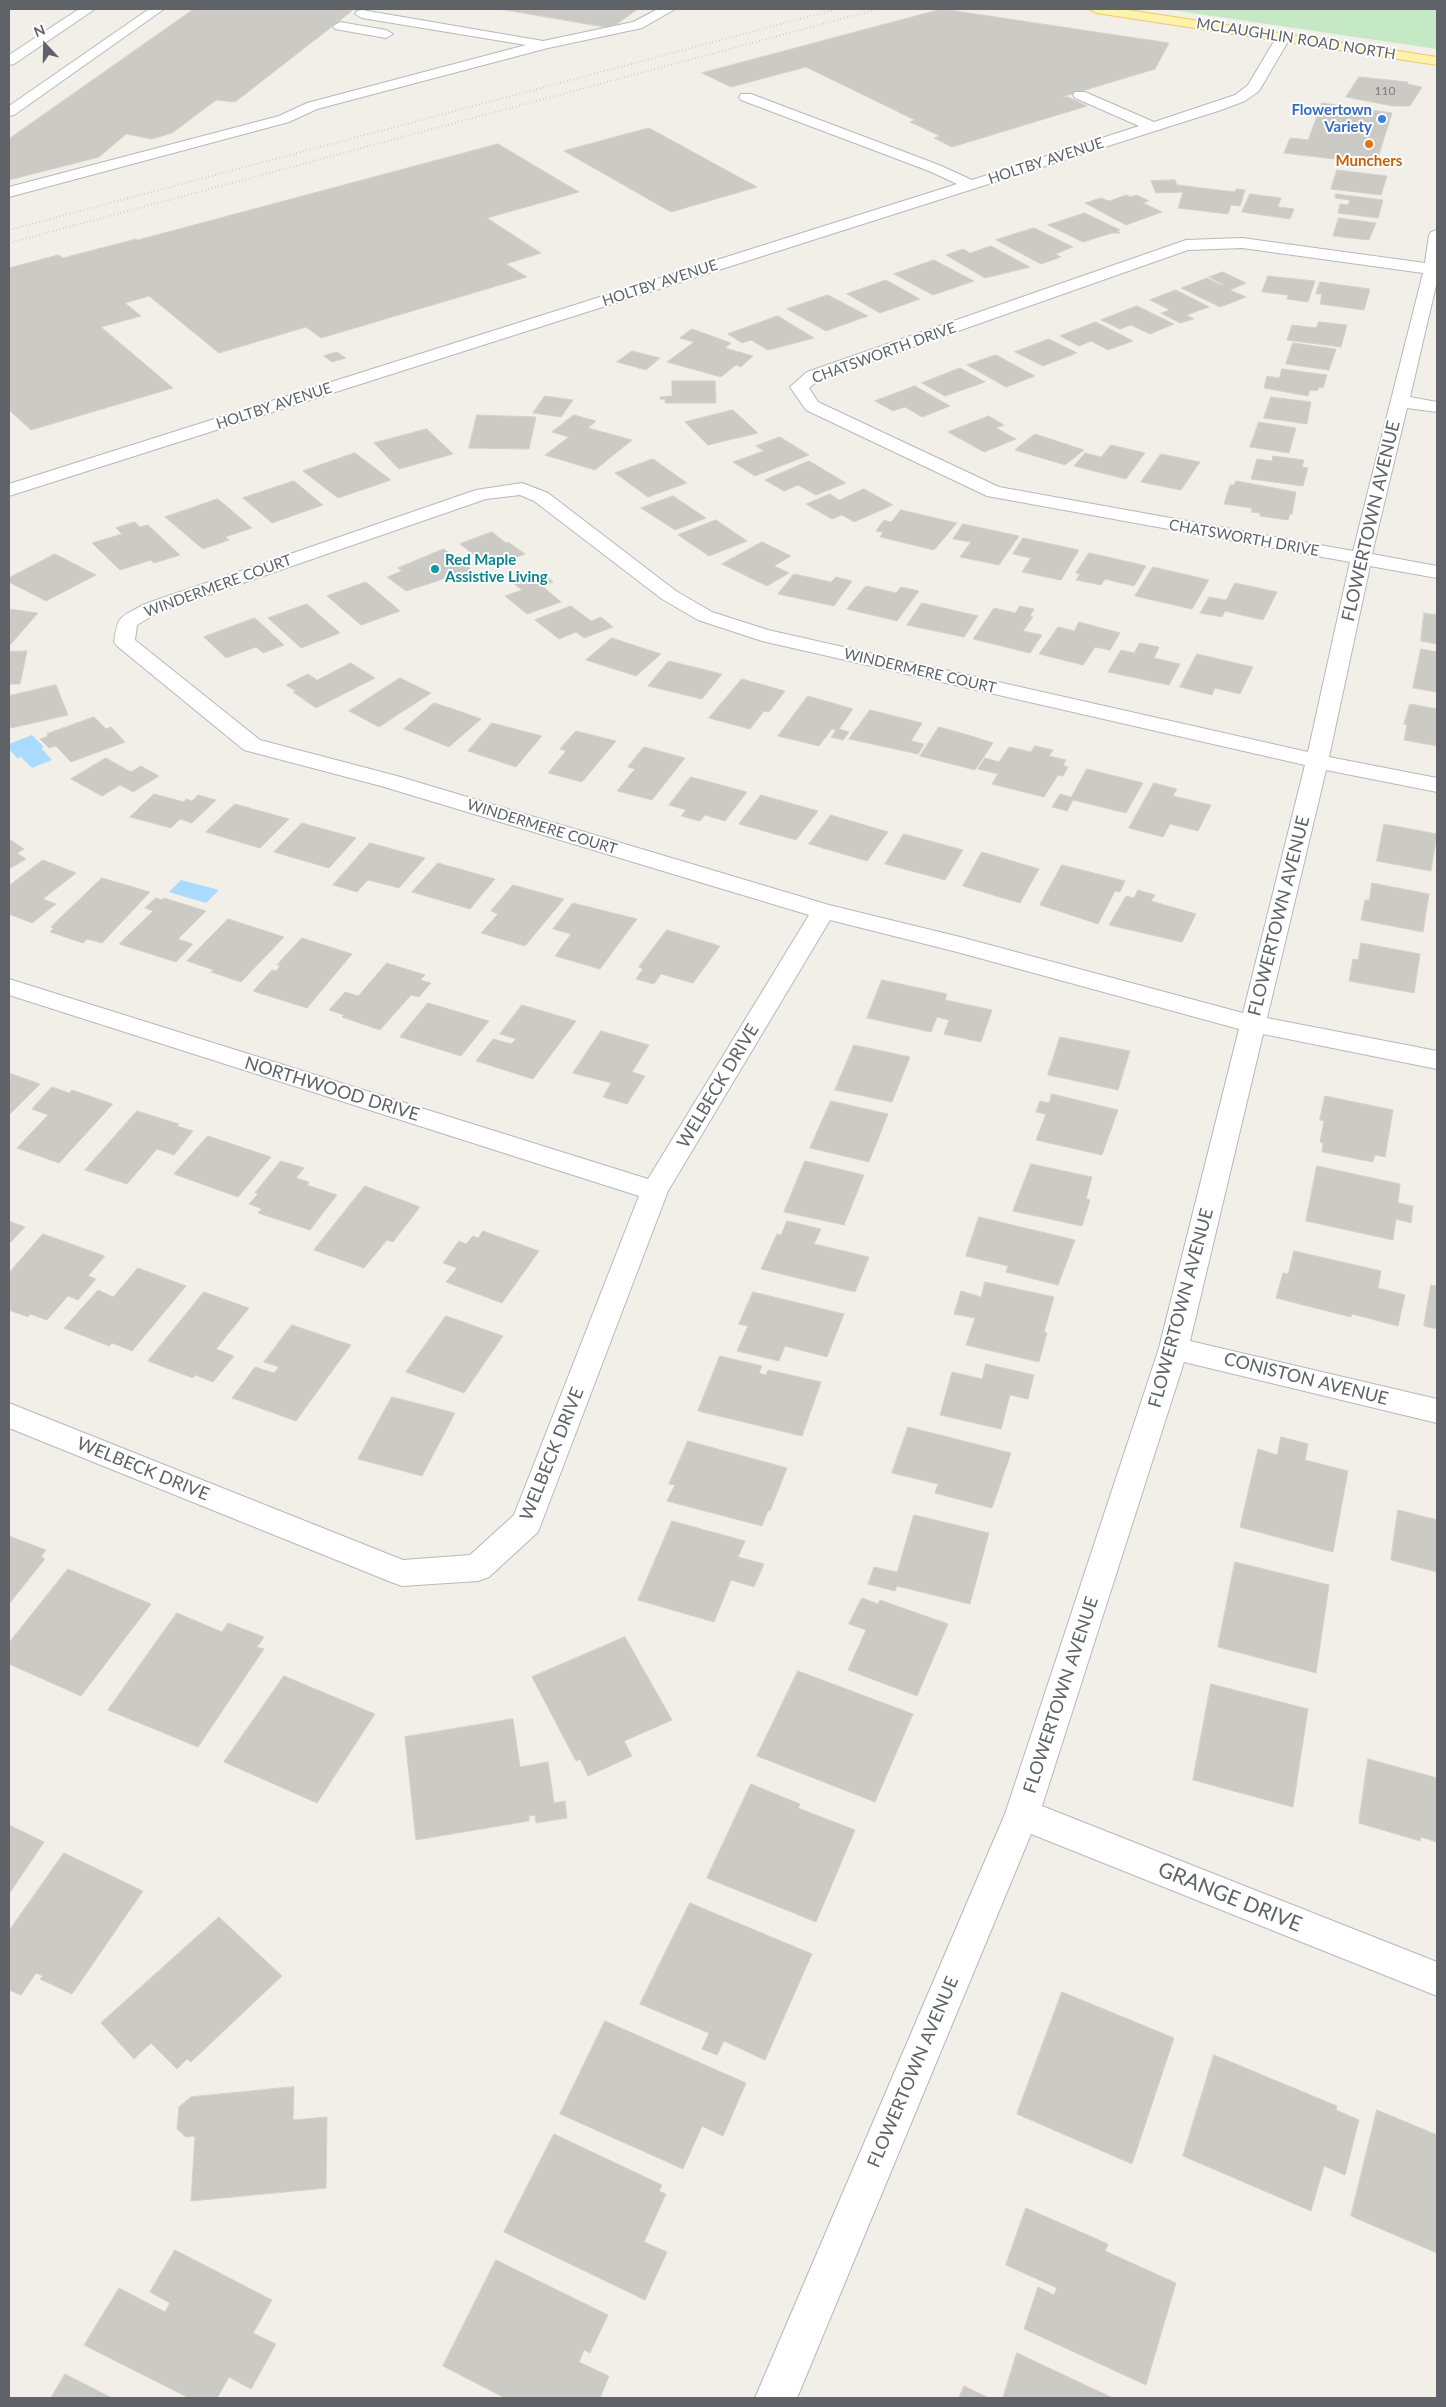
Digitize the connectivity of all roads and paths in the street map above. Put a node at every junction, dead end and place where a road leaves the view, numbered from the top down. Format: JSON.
{"nodes":[{"id":1,"x":88,"y":9,"type":"edge"},
{"id":2,"x":157,"y":9,"type":"edge"},
{"id":3,"x":668,"y":9,"type":"edge"},
{"id":4,"x":1096,"y":9,"type":"edge"},
{"id":5,"x":362,"y":14,"type":"dead end"},
{"id":6,"x":411,"y":22,"type":"junction"},
{"id":7,"x":340,"y":26,"type":"dead end"},
{"id":8,"x":1283,"y":38,"type":"junction"},
{"id":9,"x":547,"y":44,"type":"junction"},
{"id":10,"x":9,"y":61,"type":"edge"},
{"id":11,"x":1437,"y":61,"type":"edge"},
{"id":12,"x":1080,"y":95,"type":"dead end"},
{"id":13,"x":746,"y":98,"type":"dead end"},
{"id":14,"x":9,"y":112,"type":"edge"},
{"id":15,"x":1153,"y":127,"type":"junction"},
{"id":16,"x":971,"y":184,"type":"junction"},
{"id":17,"x":9,"y":192,"type":"edge"},
{"id":18,"x":1437,"y":235,"type":"edge"},
{"id":19,"x":1435,"y":269,"type":"edge"},
{"id":20,"x":1400,"y":401,"type":"junction"},
{"id":21,"x":1437,"y":406,"type":"edge"},
{"id":22,"x":9,"y":490,"type":"edge"},
{"id":23,"x":1361,"y":559,"type":"junction"},
{"id":24,"x":1437,"y":572,"type":"edge"},
{"id":25,"x":1317,"y":762,"type":"junction"},
{"id":26,"x":1437,"y":785,"type":"edge"},
{"id":27,"x":823,"y":911,"type":"junction"},
{"id":28,"x":9,"y":987,"type":"edge"},
{"id":29,"x":1253,"y":1024,"type":"junction"},
{"id":30,"x":1437,"y":1060,"type":"edge"},
{"id":31,"x":655,"y":1191,"type":"junction"},
{"id":32,"x":1174,"y":1348,"type":"junction"},
{"id":33,"x":1437,"y":1411,"type":"edge"},
{"id":34,"x":9,"y":1415,"type":"edge"},
{"id":35,"x":1022,"y":1814,"type":"junction"},
{"id":36,"x":1437,"y":1980,"type":"edge"},
{"id":37,"x":776,"y":2398,"type":"edge"}],
"edges":[{"from":1,"to":10,"type":"street"},
{"from":2,"to":14,"type":"street"},
{"from":3,"to":9,"type":"street"},
{"from":4,"to":8,"type":"main road","name":"MCLAUGHLIN ROAD NORTH"},
{"from":5,"to":6,"type":"street"},
{"from":6,"to":7,"type":"street"},
{"from":6,"to":9,"type":"street"},
{"from":8,"to":11,"type":"main road","name":"MCLAUGHLIN ROAD NORTH"},
{"from":8,"to":15,"type":"street","name":"HOLTBY AVENUE"},
{"from":9,"to":17,"type":"street"},
{"from":12,"to":15,"type":"street"},
{"from":13,"to":16,"type":"street"},
{"from":15,"to":16,"type":"street","name":"HOLTBY AVENUE"},
{"from":16,"to":22,"type":"street","name":"HOLTBY AVENUE"},
{"from":18,"to":19,"type":"street","name":"FLOWERTOWN AVENUE"},
{"from":19,"to":20,"type":"street","name":"FLOWERTOWN AVENUE"},
{"from":19,"to":23,"type":"street","name":"CHATSWORTH DRIVE"},
{"from":20,"to":21,"type":"street"},
{"from":20,"to":23,"type":"street","name":"FLOWERTOWN AVENUE"},
{"from":23,"to":24,"type":"street"},
{"from":23,"to":25,"type":"street","name":"FLOWERTOWN AVENUE"},
{"from":25,"to":26,"type":"street"},
{"from":25,"to":27,"type":"street","name":"WINDERMERE COURT"},
{"from":25,"to":29,"type":"street","name":"FLOWERTOWN AVENUE"},
{"from":27,"to":29,"type":"street","name":"WINDERMERE COURT"},
{"from":27,"to":31,"type":"street","name":"WELBECK DRIVE"},
{"from":28,"to":31,"type":"street","name":"NORTHWOOD DRIVE"},
{"from":29,"to":30,"type":"street","name":"WINDERMERE COURT"},
{"from":29,"to":32,"type":"street","name":"FLOWERTOWN AVENUE"},
{"from":31,"to":34,"type":"street","name":"WELBECK DRIVE"},
{"from":32,"to":33,"type":"street","name":"CONISTON AVENUE"},
{"from":32,"to":35,"type":"street","name":"FLOWERTOWN AVENUE"},
{"from":35,"to":36,"type":"street","name":"GRANGE DRIVE"},
{"from":35,"to":37,"type":"street","name":"FLOWERTOWN AVENUE"}]}
